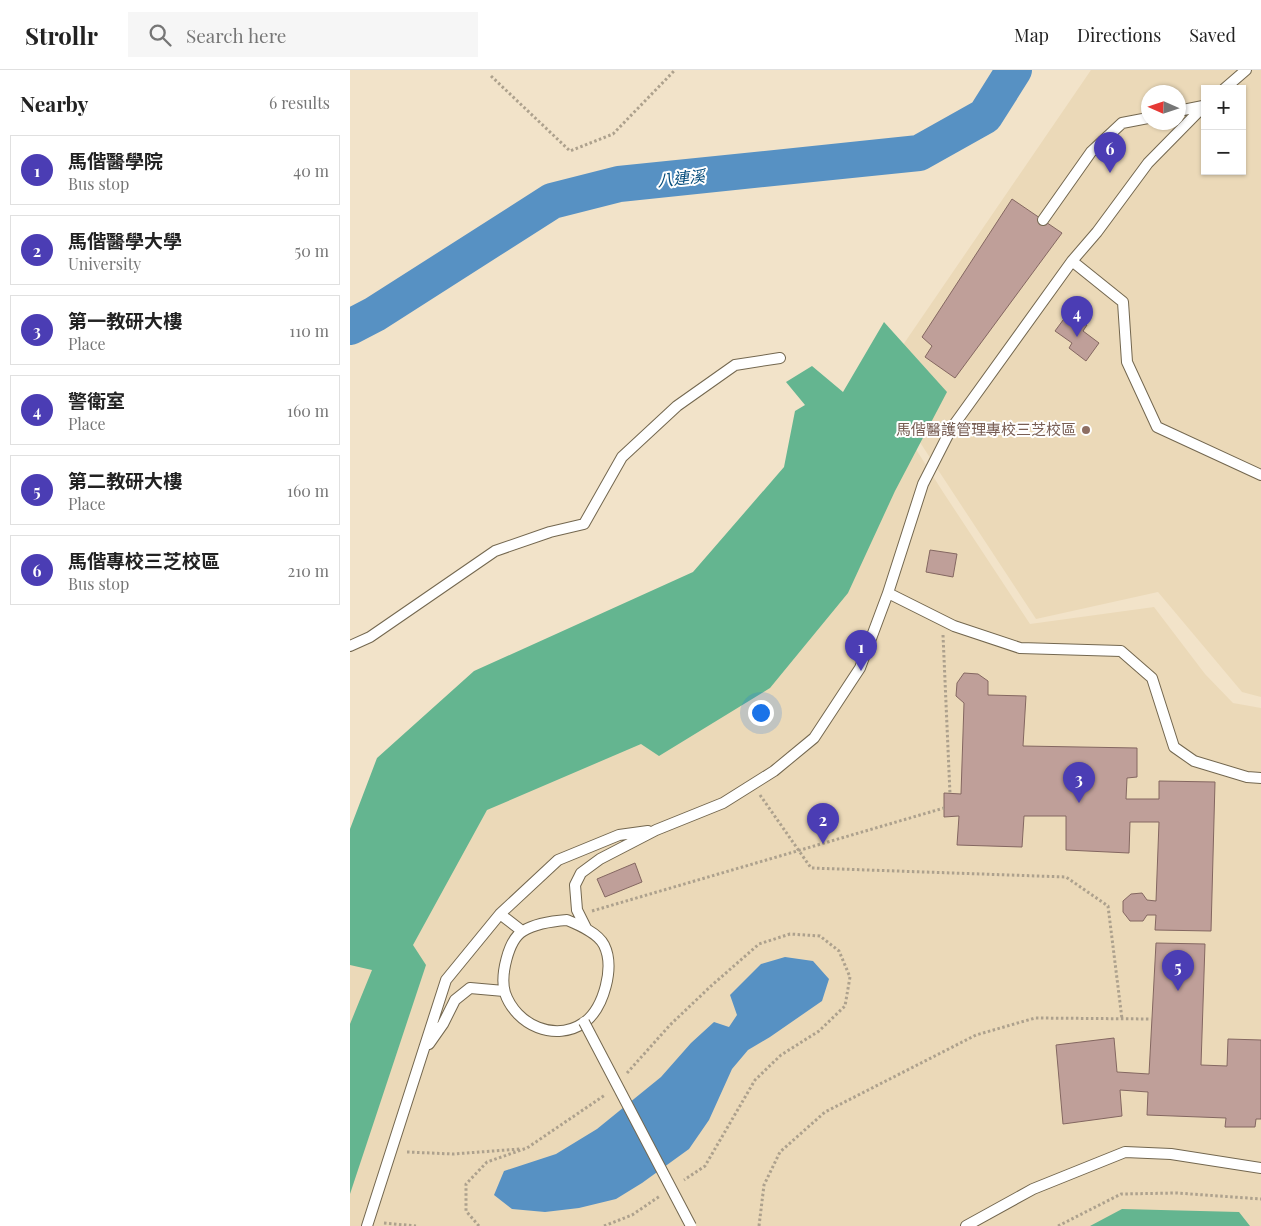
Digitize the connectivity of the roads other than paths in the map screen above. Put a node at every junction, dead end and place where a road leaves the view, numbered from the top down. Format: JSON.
{"nodes":[{"id":1,"x":1246,"y":70,"type":"edge"},
{"id":2,"x":1229,"y":85,"type":"edge"},
{"id":3,"x":1201,"y":106,"type":"edge"},
{"id":4,"x":1201,"y":108,"type":"edge"},
{"id":5,"x":1186,"y":109,"type":"edge"},
{"id":6,"x":1141,"y":119,"type":"edge"},
{"id":7,"x":1043,"y":220,"type":"dead end"},
{"id":8,"x":1072,"y":261,"type":"junction"},
{"id":9,"x":780,"y":358,"type":"dead end"},
{"id":10,"x":1261,"y":475,"type":"edge"},
{"id":11,"x":888,"y":593,"type":"junction"},
{"id":12,"x":350,"y":646,"type":"edge"},
{"id":13,"x":1261,"y":778,"type":"edge"},
{"id":14,"x":656,"y":830,"type":"junction"},
{"id":15,"x":500,"y":914,"type":"junction"},
{"id":16,"x":586,"y":928,"type":"junction"},
{"id":17,"x":522,"y":931,"type":"junction"},
{"id":18,"x":504,"y":991,"type":"junction"},
{"id":19,"x":584,"y":1022,"type":"junction"},
{"id":20,"x":422,"y":1053,"type":"junction"},
{"id":21,"x":1261,"y":1168,"type":"edge"},
{"id":22,"x":368,"y":1224,"type":"edge"},
{"id":23,"x":691,"y":1226,"type":"edge"},
{"id":24,"x":966,"y":1226,"type":"edge"}],
"edges":[{"from":1,"to":2,"type":"lane"},
{"from":3,"to":5,"type":"lane"},
{"from":4,"to":8,"type":"lane"},
{"from":6,"to":7,"type":"lane"},
{"from":8,"to":10,"type":"lane"},
{"from":8,"to":11,"type":"lane"},
{"from":9,"to":12,"type":"lane"},
{"from":11,"to":13,"type":"lane"},
{"from":11,"to":14,"type":"lane"},
{"from":14,"to":15,"type":"lane"},
{"from":14,"to":16,"type":"lane"},
{"from":15,"to":17,"type":"lane"},
{"from":15,"to":20,"type":"lane"},
{"from":16,"to":17,"type":"lane"},
{"from":16,"to":19,"type":"lane"},
{"from":17,"to":18,"type":"lane"},
{"from":18,"to":19,"type":"lane"},
{"from":18,"to":20,"type":"lane"},
{"from":19,"to":23,"type":"lane","bridge":true},
{"from":20,"to":22,"type":"lane"},
{"from":21,"to":24,"type":"lane"}]}
